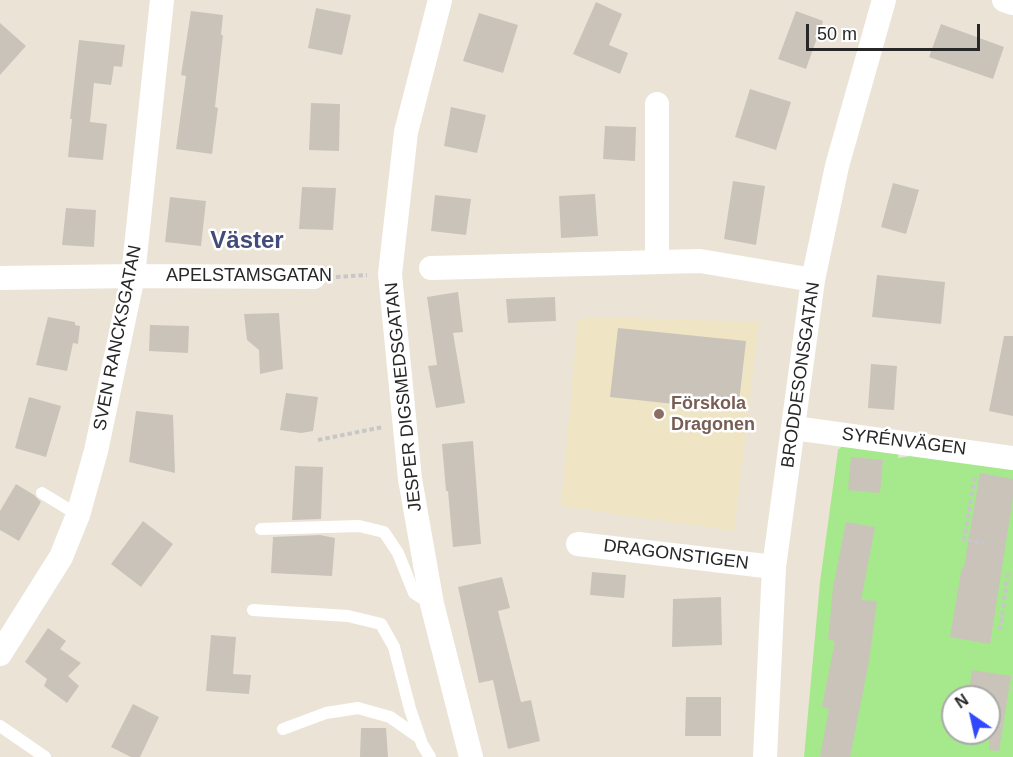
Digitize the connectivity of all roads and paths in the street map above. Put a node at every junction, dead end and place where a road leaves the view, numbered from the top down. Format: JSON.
{"nodes":[{"id":1,"x":162,"y":0,"type":"edge"},
{"id":2,"x":440,"y":0,"type":"edge"},
{"id":3,"x":884,"y":0,"type":"edge"},
{"id":4,"x":1004,"y":0,"type":"edge"},
{"id":5,"x":1013,"y":3,"type":"edge"},
{"id":6,"x":657,"y":104,"type":"dead end"},
{"id":7,"x":657,"y":262,"type":"junction"},
{"id":8,"x":431,"y":268,"type":"dead end"},
{"id":9,"x":390,"y":274,"type":"junction"},
{"id":10,"x":133,"y":276,"type":"junction"},
{"id":11,"x":314,"y":277,"type":"joint"},
{"id":12,"x":0,"y":278,"type":"edge"},
{"id":13,"x":813,"y":280,"type":"junction"},
{"id":14,"x":405,"y":423,"type":"junction"},
{"id":15,"x":794,"y":428,"type":"junction"},
{"id":16,"x":318,"y":440,"type":"dead end"},
{"id":17,"x":979,"y":452,"type":"junction"},
{"id":18,"x":1013,"y":458,"type":"edge"},
{"id":19,"x":42,"y":493,"type":"dead end"},
{"id":20,"x":78,"y":515,"type":"junction"},
{"id":21,"x":261,"y":529,"type":"dead end"},
{"id":22,"x":985,"y":543,"type":"dead end"},
{"id":23,"x":578,"y":544,"type":"dead end"},
{"id":24,"x":774,"y":567,"type":"junction"},
{"id":25,"x":1008,"y":572,"type":"dead end"},
{"id":26,"x":432,"y":604,"type":"junction"},
{"id":27,"x":253,"y":610,"type":"dead end"},
{"id":28,"x":1000,"y":630,"type":"dead end"},
{"id":29,"x":0,"y":654,"type":"edge"},
{"id":30,"x":0,"y":726,"type":"edge"},
{"id":31,"x":283,"y":729,"type":"dead end"},
{"id":32,"x":420,"y":738,"type":"junction"},
{"id":33,"x":45,"y":757,"type":"edge"},
{"id":34,"x":430,"y":757,"type":"edge"},
{"id":35,"x":471,"y":757,"type":"edge"},
{"id":36,"x":765,"y":757,"type":"edge"}],
"edges":[{"from":1,"to":10,"type":"street","name":"SVEN RANCKSGATAN"},
{"from":2,"to":9,"type":"street","name":"JESPER DIGSMEDSGATAN"},
{"from":3,"to":13,"type":"street","name":"BRODDESONSGATAN"},
{"from":4,"to":5,"type":"street"},
{"from":6,"to":7,"type":"street"},
{"from":7,"to":8,"type":"street"},
{"from":7,"to":13,"type":"street"},
{"from":9,"to":11,"type":"path","name":"APELSTAMSGATAN"},
{"from":9,"to":14,"type":"street","name":"JESPER DIGSMEDSGATAN"},
{"from":10,"to":11,"type":"street","name":"APELSTAMSGATAN"},
{"from":10,"to":12,"type":"street","name":"APELSTAMSGATAN"},
{"from":10,"to":20,"type":"street","name":"SVEN RANCKSGATAN"},
{"from":13,"to":15,"type":"street","name":"BRODDESONSGATAN"},
{"from":14,"to":16,"type":"path"},
{"from":14,"to":26,"type":"street","name":"JESPER DIGSMEDSGATAN"},
{"from":15,"to":17,"type":"street","name":"SYRÉNVÄGEN"},
{"from":15,"to":24,"type":"street","name":"BRODDESONSGATAN"},
{"from":17,"to":18,"type":"street","name":"SYRÉNVÄGEN"},
{"from":17,"to":22,"type":"path"},
{"from":19,"to":20,"type":"lane"},
{"from":20,"to":29,"type":"street","name":"SVEN RANCKSGATAN"},
{"from":21,"to":26,"type":"lane"},
{"from":23,"to":24,"type":"street","name":"DRAGONSTIGEN"},
{"from":24,"to":36,"type":"street","name":"BRODDESONSGATAN"},
{"from":25,"to":28,"type":"path"},
{"from":26,"to":35,"type":"street","name":"JESPER DIGSMEDSGATAN"},
{"from":27,"to":32,"type":"lane"},
{"from":30,"to":33,"type":"lane"},
{"from":31,"to":32,"type":"lane"},
{"from":32,"to":34,"type":"lane"}]}
